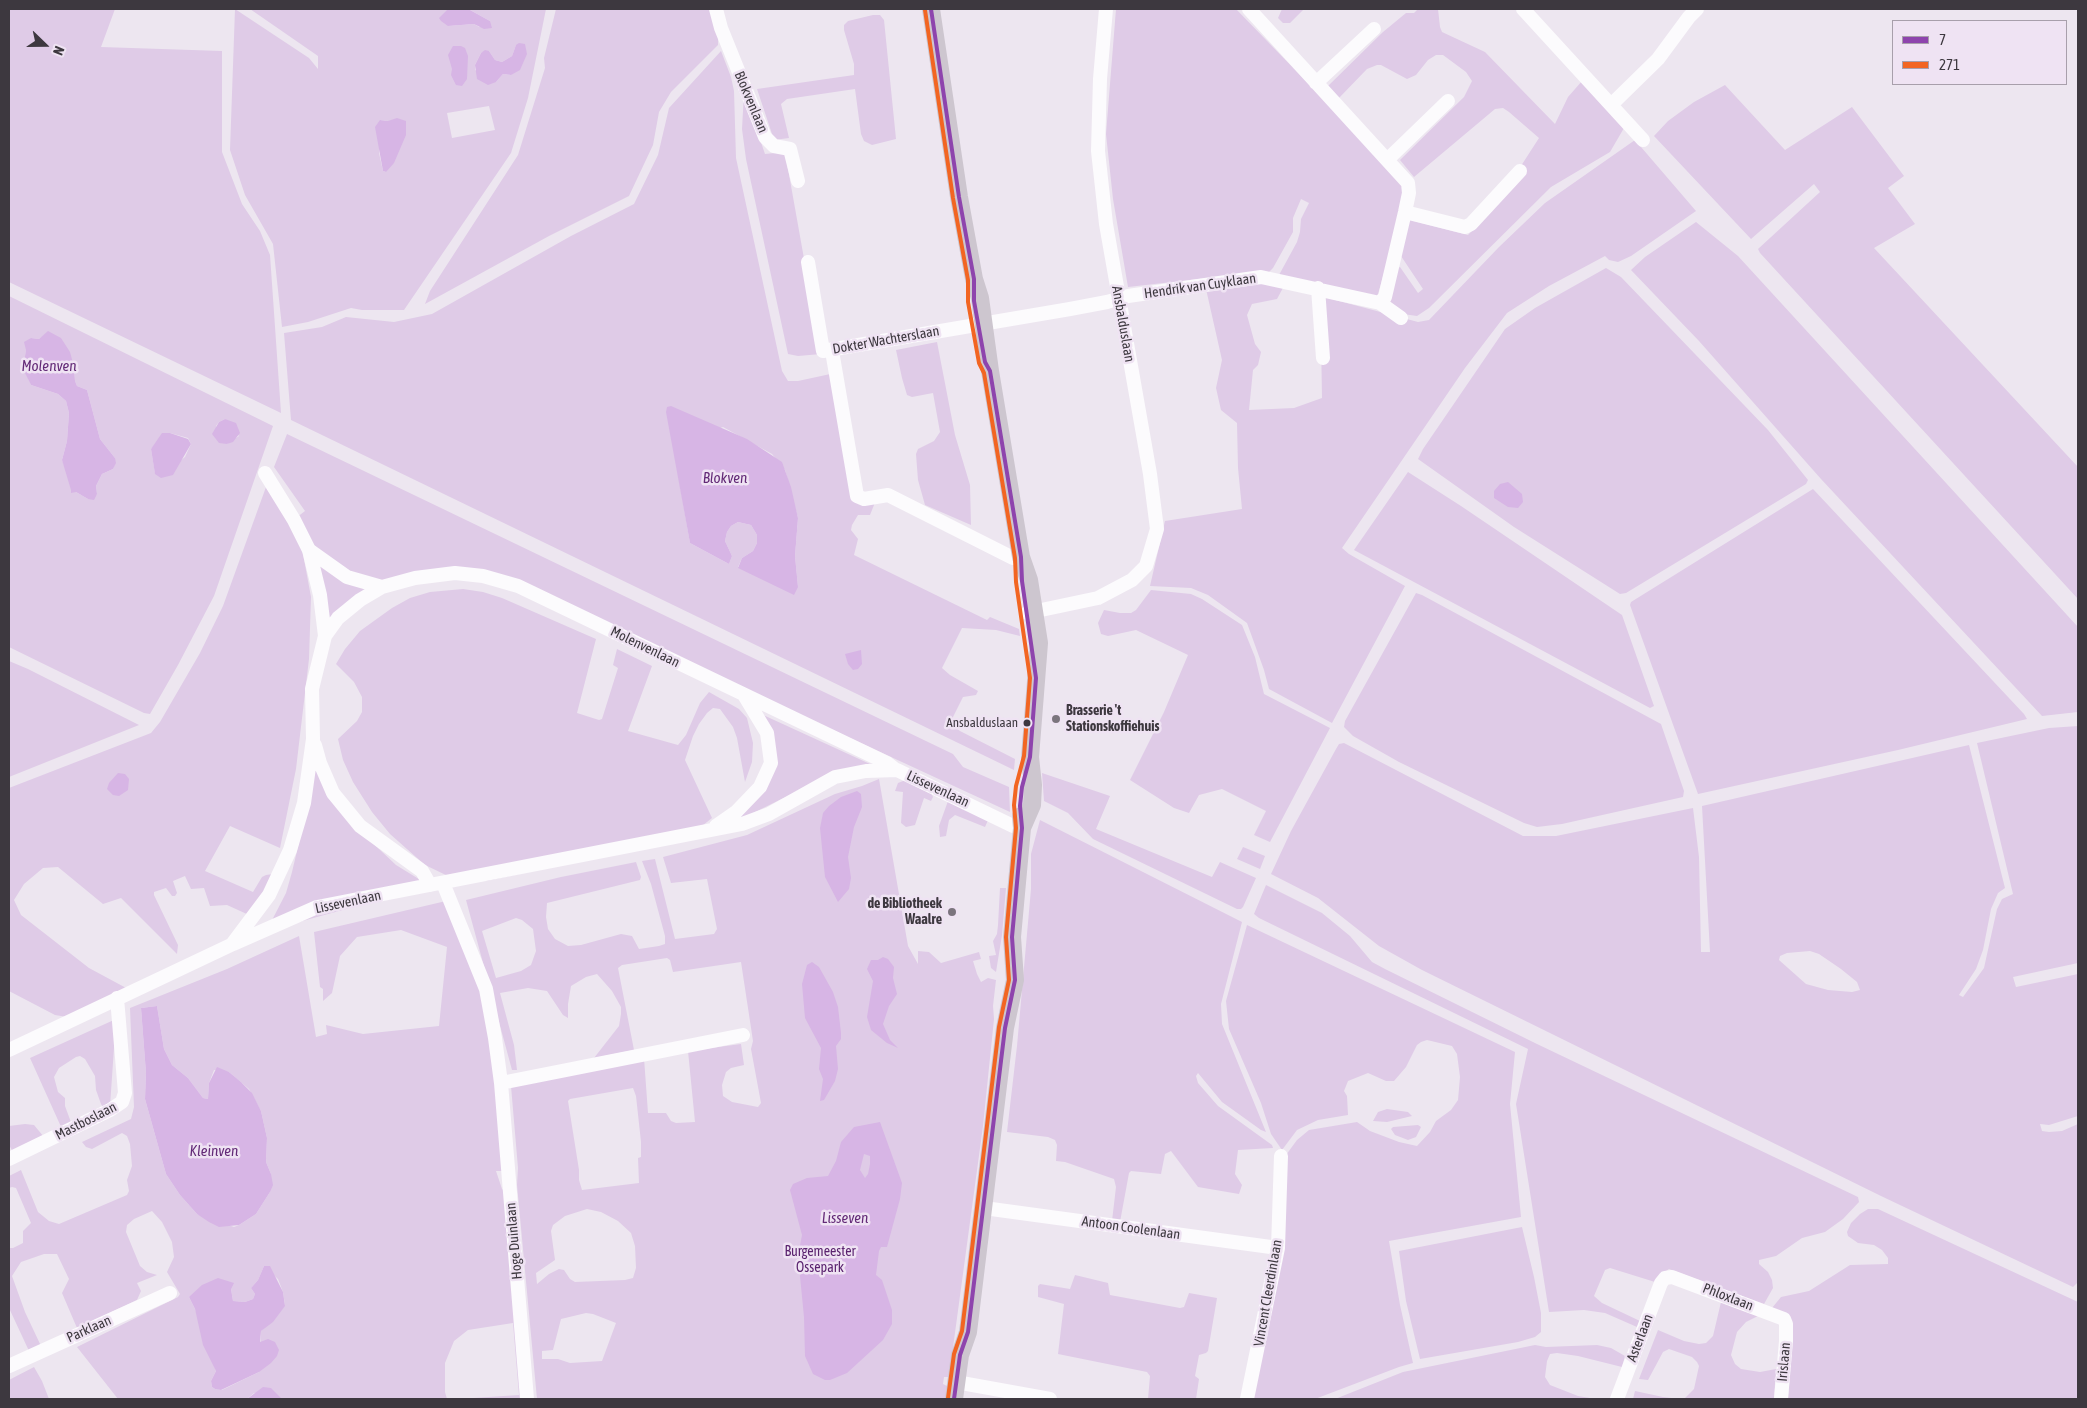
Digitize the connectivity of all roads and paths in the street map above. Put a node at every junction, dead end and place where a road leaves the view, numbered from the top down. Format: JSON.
{"nodes":[{"id":1,"x":716,"y":9,"type":"edge"},
{"id":2,"x":931,"y":9,"type":"edge"},
{"id":3,"x":1106,"y":9,"type":"edge"},
{"id":4,"x":1249,"y":9,"type":"edge"},
{"id":5,"x":1523,"y":9,"type":"edge"},
{"id":6,"x":1697,"y":9,"type":"edge"},
{"id":7,"x":1374,"y":29,"type":"dead end"},
{"id":8,"x":1316,"y":83,"type":"junction"},
{"id":9,"x":1448,"y":101,"type":"dead end"},
{"id":10,"x":1612,"y":105,"type":"junction"},
{"id":11,"x":1643,"y":140,"type":"dead end"},
{"id":12,"x":1387,"y":160,"type":"junction"},
{"id":13,"x":1520,"y":171,"type":"dead end"},
{"id":14,"x":798,"y":181,"type":"dead end"},
{"id":15,"x":1405,"y":212,"type":"junction"},
{"id":16,"x":808,"y":262,"type":"dead end"},
{"id":17,"x":1318,"y":288,"type":"junction"},
{"id":18,"x":1118,"y":299,"type":"junction"},
{"id":19,"x":1380,"y":302,"type":"junction"},
{"id":20,"x":1401,"y":318,"type":"dead end"},
{"id":21,"x":981,"y":323,"type":"junction"},
{"id":22,"x":832,"y":351,"type":"junction"},
{"id":23,"x":1323,"y":358,"type":"dead end"},
{"id":24,"x":265,"y":473,"type":"dead end"},
{"id":25,"x":309,"y":550,"type":"junction"},
{"id":26,"x":1022,"y":557,"type":"junction"},
{"id":27,"x":382,"y":587,"type":"junction"},
{"id":28,"x":1030,"y":612,"type":"junction"},
{"id":29,"x":325,"y":636,"type":"junction"},
{"id":30,"x":744,"y":694,"type":"junction"},
{"id":31,"x":313,"y":739,"type":"junction"},
{"id":32,"x":897,"y":770,"type":"junction"},
{"id":33,"x":1022,"y":828,"type":"junction"},
{"id":34,"x":711,"y":830,"type":"junction"},
{"id":35,"x":436,"y":884,"type":"junction"},
{"id":36,"x":232,"y":944,"type":"junction"},
{"id":37,"x":117,"y":998,"type":"junction"},
{"id":38,"x":743,"y":1035,"type":"dead end"},
{"id":39,"x":9,"y":1050,"type":"edge"},
{"id":40,"x":501,"y":1083,"type":"junction"},
{"id":41,"x":1281,"y":1156,"type":"dead end"},
{"id":42,"x":9,"y":1158,"type":"edge"},
{"id":43,"x":984,"y":1208,"type":"junction"},
{"id":44,"x":1278,"y":1248,"type":"junction"},
{"id":45,"x":1665,"y":1278,"type":"joint"},
{"id":46,"x":170,"y":1293,"type":"dead end"},
{"id":47,"x":1786,"y":1324,"type":"joint"},
{"id":48,"x":9,"y":1366,"type":"edge"},
{"id":49,"x":960,"y":1391,"type":"edge"},
{"id":50,"x":527,"y":1399,"type":"edge"},
{"id":51,"x":1050,"y":1399,"type":"edge"},
{"id":52,"x":1247,"y":1399,"type":"edge"},
{"id":53,"x":1617,"y":1399,"type":"edge"},
{"id":54,"x":1780,"y":1399,"type":"edge"}],
"edges":[{"from":1,"to":14,"type":"street","name":"Blokvenlaan"},
{"from":2,"to":21,"type":"main road"},
{"from":3,"to":18,"type":"street","name":"Ansbalduslaan"},
{"from":4,"to":8,"type":"street"},
{"from":5,"to":10,"type":"street"},
{"from":6,"to":10,"type":"street"},
{"from":7,"to":8,"type":"street"},
{"from":8,"to":12,"type":"street"},
{"from":9,"to":12,"type":"street"},
{"from":10,"to":11,"type":"street"},
{"from":12,"to":15,"type":"street"},
{"from":13,"to":15,"type":"street"},
{"from":15,"to":19,"type":"street"},
{"from":16,"to":22,"type":"street","name":"Dokter Wachterslaan"},
{"from":17,"to":18,"type":"street","name":"Hendrik van Cuyklaan"},
{"from":17,"to":19,"type":"street","name":"Hendrik van Cuyklaan"},
{"from":17,"to":23,"type":"street"},
{"from":18,"to":21,"type":"street","name":"Hendrik van Cuyklaan"},
{"from":18,"to":28,"type":"street","name":"Ansbalduslaan"},
{"from":19,"to":20,"type":"street"},
{"from":21,"to":22,"type":"street","name":"Dokter Wachterslaan"},
{"from":21,"to":26,"type":"main road"},
{"from":22,"to":26,"type":"street"},
{"from":24,"to":25,"type":"street","name":"Molenvenlaan"},
{"from":25,"to":27,"type":"street","name":"Molenvenlaan"},
{"from":25,"to":29,"type":"street","name":"Molenvenlaan"},
{"from":26,"to":28,"type":"main road"},
{"from":27,"to":29,"type":"street","name":"Molenvenlaan"},
{"from":27,"to":30,"type":"street","name":"Molenvenlaan"},
{"from":28,"to":33,"type":"main road"},
{"from":29,"to":31,"type":"street","name":"Molenvenlaan"},
{"from":30,"to":32,"type":"street","name":"Molenvenlaan"},
{"from":30,"to":34,"type":"street","name":"Lissevenlaan"},
{"from":31,"to":35,"type":"street","name":"Molenvenlaan"},
{"from":31,"to":36,"type":"street","name":"Molenvenlaan"},
{"from":32,"to":33,"type":"street","name":"Lissevenlaan"},
{"from":32,"to":34,"type":"street","name":"Lissevenlaan"},
{"from":33,"to":43,"type":"main road"},
{"from":34,"to":35,"type":"street","name":"Lissevenlaan"},
{"from":35,"to":36,"type":"street","name":"Lissevenlaan"},
{"from":35,"to":40,"type":"street","name":"Hoge Duinlaan"},
{"from":36,"to":37,"type":"street","name":"Lissevenlaan"},
{"from":37,"to":39,"type":"street","name":"Lissevenlaan"},
{"from":37,"to":42,"type":"street","name":"Mastboslaan"},
{"from":38,"to":40,"type":"street"},
{"from":40,"to":50,"type":"street","name":"Hoge Duinlaan"},
{"from":41,"to":44,"type":"street","name":"Vincent Cleerdinlaan"},
{"from":43,"to":44,"type":"street","name":"Antoon Coolenlaan"},
{"from":43,"to":49,"type":"main road"},
{"from":44,"to":52,"type":"street","name":"Vincent Cleerdinlaan"},
{"from":45,"to":47,"type":"street","name":"Phloxlaan"},
{"from":45,"to":53,"type":"street","name":"Asterlaan"},
{"from":46,"to":48,"type":"street","name":"Parklaan"},
{"from":47,"to":54,"type":"street","name":"Irislaan"},
{"from":49,"to":51,"type":"street"}]}
